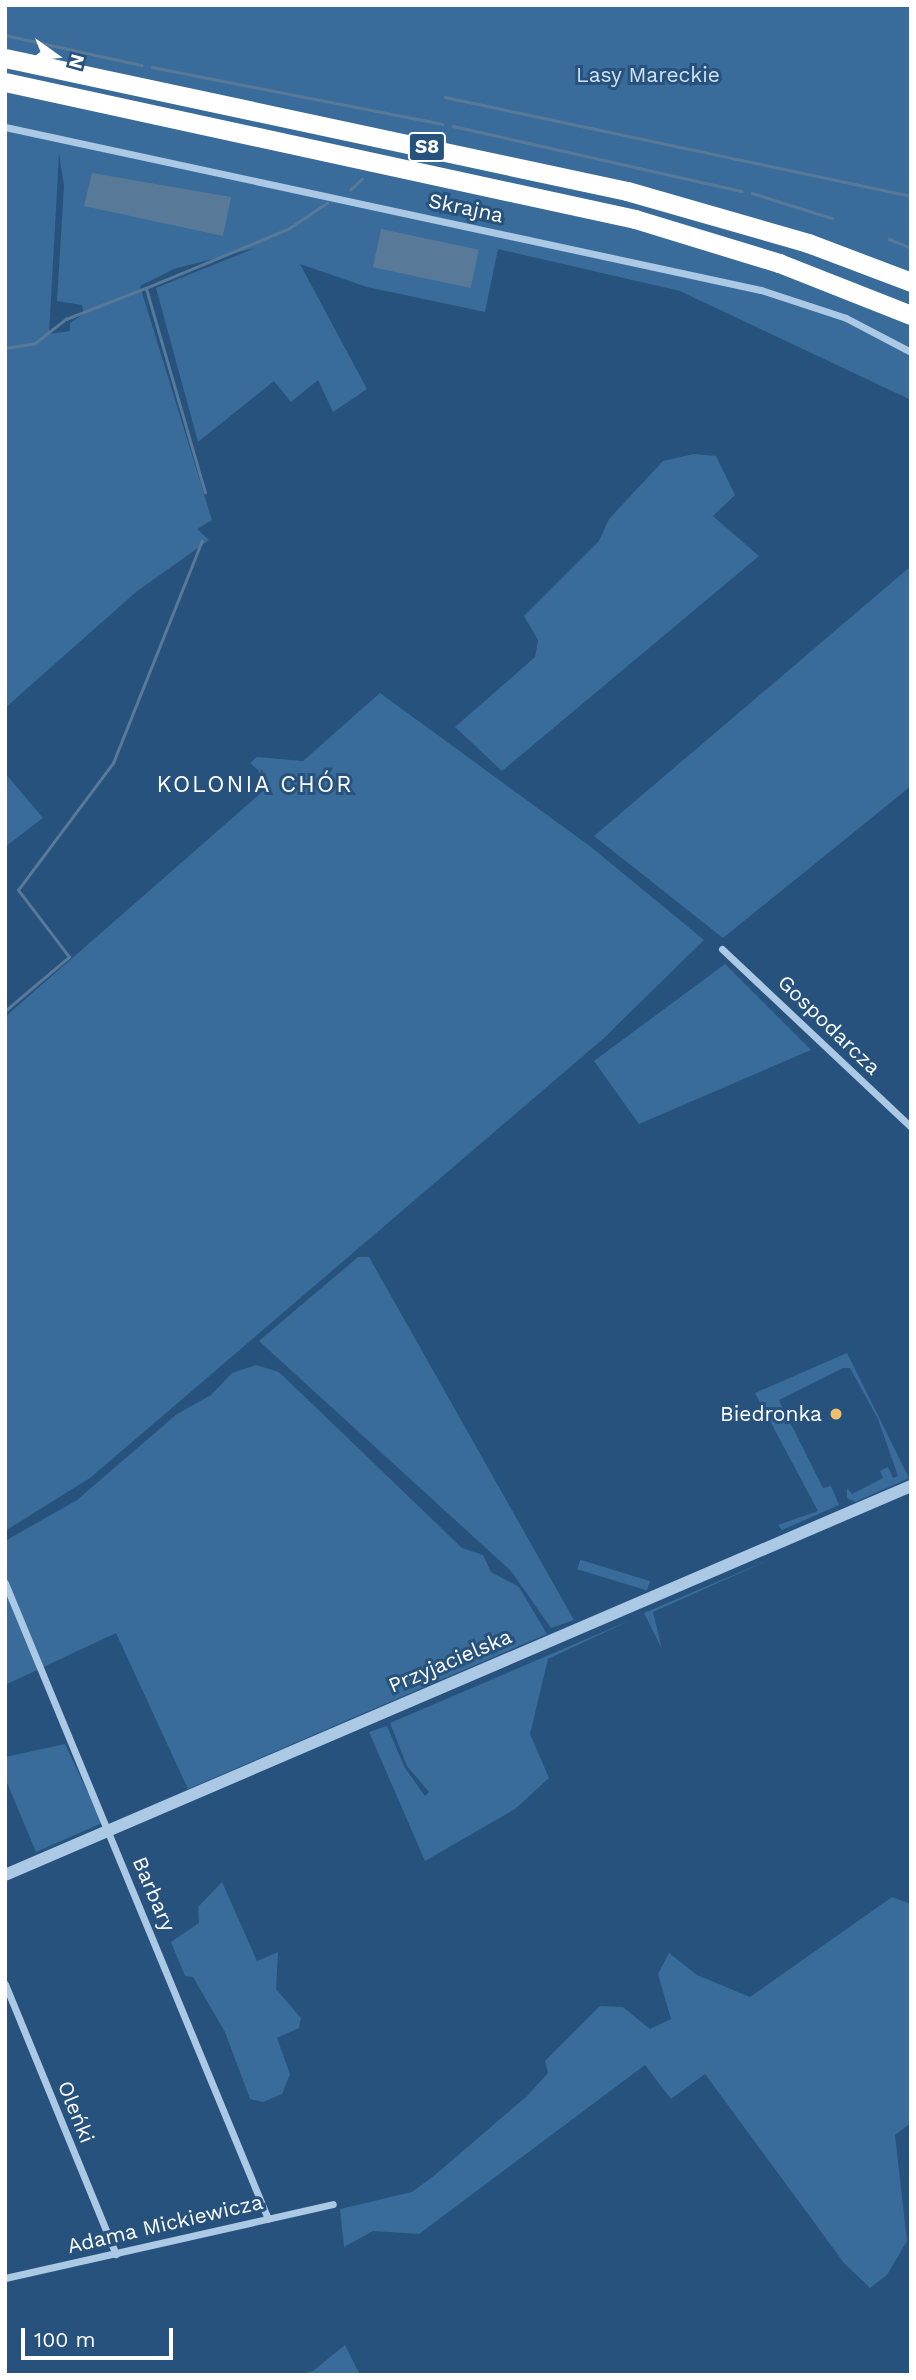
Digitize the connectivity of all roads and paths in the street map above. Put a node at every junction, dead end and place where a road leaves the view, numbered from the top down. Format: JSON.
{"nodes":[{"id":1,"x":5,"y":58,"type":"edge"},
{"id":2,"x":5,"y":82,"type":"edge"},
{"id":3,"x":5,"y":127,"type":"edge"},
{"id":4,"x":911,"y":282,"type":"edge"},
{"id":5,"x":911,"y":315,"type":"edge"},
{"id":6,"x":911,"y":352,"type":"edge"},
{"id":7,"x":722,"y":949,"type":"dead end"},
{"id":8,"x":911,"y":1127,"type":"edge"},
{"id":9,"x":911,"y":1486,"type":"edge"},
{"id":10,"x":5,"y":1583,"type":"edge"},
{"id":11,"x":109,"y":1831,"type":"junction"},
{"id":12,"x":5,"y":1875,"type":"edge"},
{"id":13,"x":5,"y":1984,"type":"edge"},
{"id":14,"x":333,"y":2204,"type":"dead end"},
{"id":15,"x":268,"y":2219,"type":"junction"},
{"id":16,"x":116,"y":2254,"type":"junction"},
{"id":17,"x":5,"y":2278,"type":"edge"}],
"edges":[{"from":1,"to":4,"type":"highway","number":"S8"},
{"from":2,"to":5,"type":"highway","number":"S8"},
{"from":3,"to":6,"type":"street","name":"Skrajna"},
{"from":7,"to":8,"type":"street","name":"Gospodarcza"},
{"from":9,"to":11,"type":"street","name":"Przyjacielska"},
{"from":10,"to":11,"type":"street","name":"Barbary"},
{"from":11,"to":12,"type":"street","name":"Przyjacielska"},
{"from":11,"to":15,"type":"street","name":"Barbary"},
{"from":13,"to":16,"type":"street","name":"Oleńki"},
{"from":14,"to":15,"type":"street","name":"Adama Mickiewicza"},
{"from":15,"to":16,"type":"street","name":"Adama Mickiewicza"},
{"from":16,"to":17,"type":"street","name":"Adama Mickiewicza"}]}
